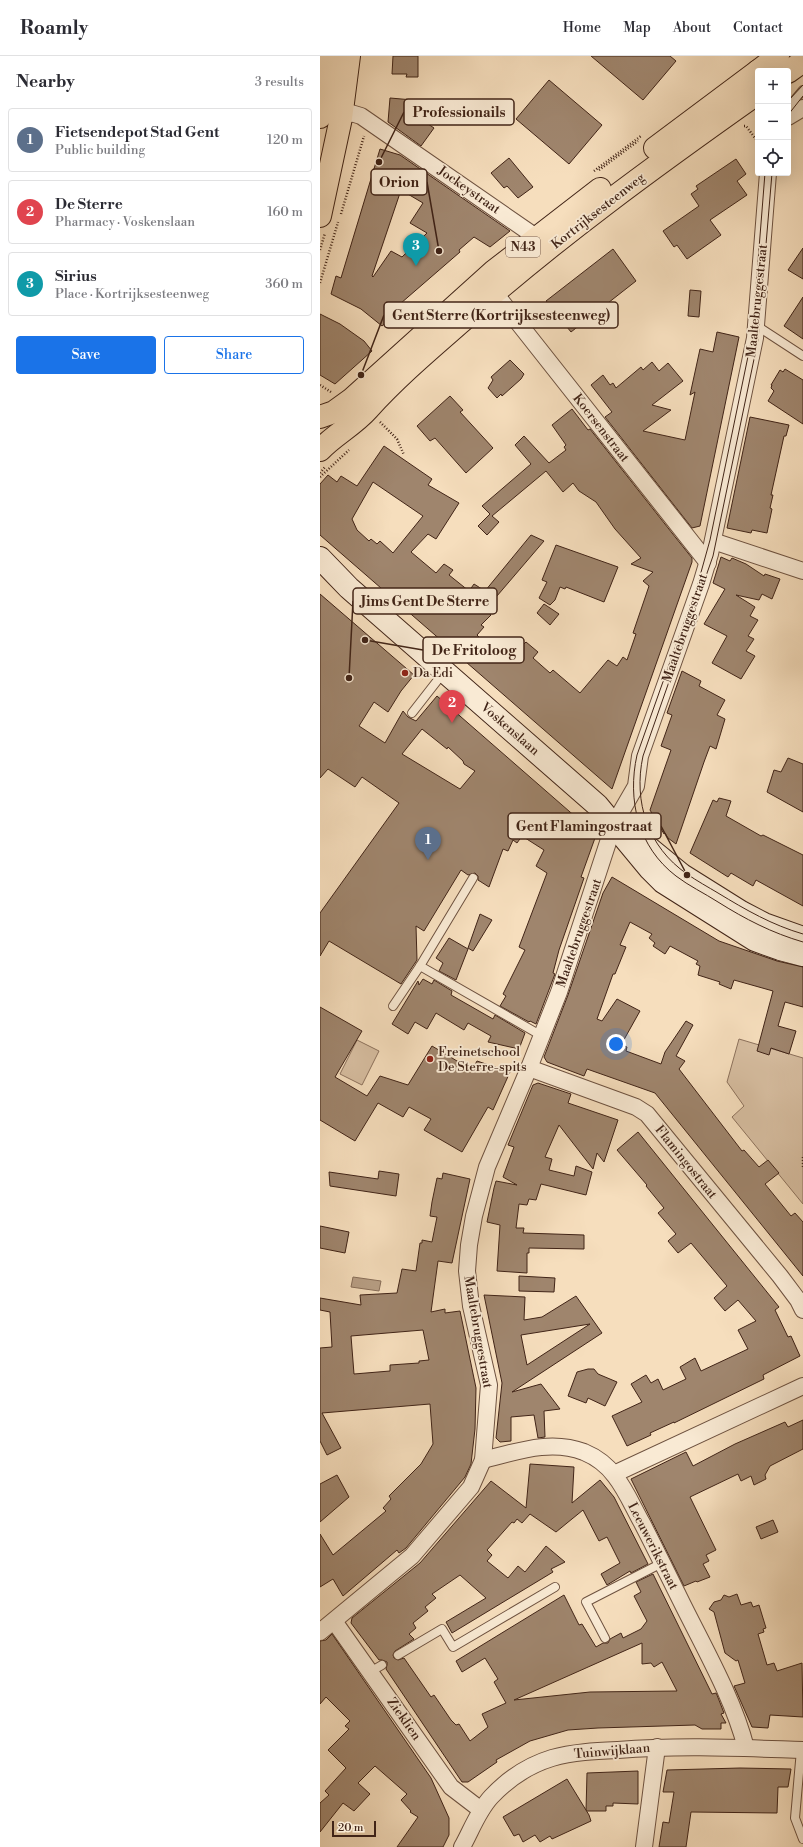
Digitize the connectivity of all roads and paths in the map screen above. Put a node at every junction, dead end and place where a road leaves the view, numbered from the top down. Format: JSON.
{"nodes":[{"id":1,"x":349,"y":56,"type":"edge"},
{"id":2,"x":778,"y":56,"type":"edge"},
{"id":3,"x":803,"y":61,"type":"edge"},
{"id":4,"x":325,"y":68,"type":"edge"},
{"id":5,"x":768,"y":68,"type":"edge"},
{"id":6,"x":791,"y":70,"type":"edge"},
{"id":7,"x":755,"y":85,"type":"edge"},
{"id":8,"x":803,"y":90,"type":"edge"},
{"id":9,"x":791,"y":104,"type":"edge"},
{"id":10,"x":803,"y":108,"type":"edge"},
{"id":11,"x":791,"y":115,"type":"edge"},
{"id":12,"x":330,"y":118,"type":"edge"},
{"id":13,"x":739,"y":127,"type":"dead end"},
{"id":14,"x":368,"y":133,"type":"dead end"},
{"id":15,"x":756,"y":140,"type":"edge"},
{"id":16,"x":768,"y":176,"type":"edge"},
{"id":17,"x":320,"y":216,"type":"edge"},
{"id":18,"x":536,"y":237,"type":"junction"},
{"id":19,"x":320,"y":283,"type":"edge"},
{"id":20,"x":494,"y":292,"type":"junction"},
{"id":21,"x":757,"y":326,"type":"junction"},
{"id":22,"x":803,"y":356,"type":"edge"},
{"id":23,"x":320,"y":385,"type":"edge"},
{"id":24,"x":337,"y":387,"type":"dead end"},
{"id":25,"x":331,"y":392,"type":"junction"},
{"id":26,"x":335,"y":394,"type":"dead end"},
{"id":27,"x":325,"y":395,"type":"dead end"},
{"id":28,"x":320,"y":417,"type":"edge"},
{"id":29,"x":378,"y":419,"type":"dead end"},
{"id":30,"x":320,"y":450,"type":"edge"},
{"id":31,"x":404,"y":455,"type":"dead end"},
{"id":32,"x":713,"y":541,"type":"junction"},
{"id":33,"x":320,"y":558,"type":"edge"},
{"id":34,"x":708,"y":563,"type":"junction"},
{"id":35,"x":320,"y":570,"type":"edge"},
{"id":36,"x":803,"y":571,"type":"edge"},
{"id":37,"x":349,"y":588,"type":"junction"},
{"id":38,"x":444,"y":672,"type":"junction"},
{"id":39,"x":412,"y":713,"type":"dead end"},
{"id":40,"x":614,"y":824,"type":"junction"},
{"id":41,"x":473,"y":878,"type":"dead end"},
{"id":42,"x":803,"y":938,"type":"edge"},
{"id":43,"x":803,"y":955,"type":"edge"},
{"id":44,"x":420,"y":966,"type":"junction"},
{"id":45,"x":393,"y":1006,"type":"dead end"},
{"id":46,"x":542,"y":1036,"type":"junction"},
{"id":47,"x":529,"y":1068,"type":"junction"},
{"id":48,"x":803,"y":1158,"type":"edge"},
{"id":49,"x":803,"y":1169,"type":"edge"},
{"id":50,"x":803,"y":1310,"type":"edge"},
{"id":51,"x":803,"y":1386,"type":"edge"},
{"id":52,"x":483,"y":1460,"type":"junction"},
{"id":53,"x":614,"y":1474,"type":"junction"},
{"id":54,"x":662,"y":1563,"type":"junction"},
{"id":55,"x":555,"y":1587,"type":"dead end"},
{"id":56,"x":334,"y":1621,"type":"junction"},
{"id":57,"x":320,"y":1632,"type":"edge"},
{"id":58,"x":606,"y":1638,"type":"dead end"},
{"id":59,"x":398,"y":1655,"type":"dead end"},
{"id":60,"x":657,"y":1747,"type":"junction"},
{"id":61,"x":746,"y":1748,"type":"junction"},
{"id":62,"x":802,"y":1750,"type":"edge"},
{"id":63,"x":481,"y":1810,"type":"junction"},
{"id":64,"x":803,"y":1839,"type":"edge"},
{"id":65,"x":462,"y":1847,"type":"edge"},
{"id":66,"x":644,"y":1847,"type":"edge"}],
"edges":[{"from":1,"to":12,"type":"main road"},
{"from":2,"to":5,"type":"main road","name":"Kortrijksesteenweg","number":"N43"},
{"from":3,"to":6,"type":"main road"},
{"from":4,"to":12,"type":"main road"},
{"from":7,"to":18,"type":"main road","name":"Kortrijksesteenweg","number":"N43"},
{"from":7,"to":20,"type":"main road","name":"Kortrijksesteenweg","number":"N43"},
{"from":8,"to":9,"type":"lane"},
{"from":10,"to":11,"type":"street"},
{"from":12,"to":17,"type":"main road"},
{"from":12,"to":18,"type":"street","name":"Jockeystraat"},
{"from":13,"to":15,"type":"path"},
{"from":14,"to":19,"type":"path"},
{"from":16,"to":21,"type":"street","name":"Maaltebruggestraat"},
{"from":18,"to":28,"type":"main road","name":"Kortrijksesteenweg","number":"N43"},
{"from":20,"to":30,"type":"main road","name":"Kortrijksesteenweg","number":"N43"},
{"from":20,"to":34,"type":"street","name":"Koersenstraat"},
{"from":21,"to":22,"type":"lane"},
{"from":21,"to":32,"type":"street","name":"Maaltebruggestraat"},
{"from":23,"to":25,"type":"path"},
{"from":24,"to":25,"type":"path"},
{"from":25,"to":26,"type":"path"},
{"from":25,"to":27,"type":"path"},
{"from":29,"to":31,"type":"path"},
{"from":32,"to":34,"type":"street","name":"Maaltebruggestraat"},
{"from":32,"to":36,"type":"street"},
{"from":33,"to":37,"type":"street","name":"Voskenslaan"},
{"from":34,"to":40,"type":"street","name":"Maaltebruggestraat"},
{"from":35,"to":37,"type":"street","name":"Voskenslaan"},
{"from":37,"to":38,"type":"street","name":"Voskenslaan"},
{"from":38,"to":39,"type":"lane"},
{"from":38,"to":40,"type":"street","name":"Voskenslaan"},
{"from":40,"to":42,"type":"street","name":"Voskenslaan"},
{"from":40,"to":43,"type":"street","name":"Voskenslaan"},
{"from":40,"to":46,"type":"street","name":"Maaltebruggestraat"},
{"from":41,"to":44,"type":"lane"},
{"from":44,"to":45,"type":"lane"},
{"from":44,"to":46,"type":"lane"},
{"from":46,"to":47,"type":"street","name":"Maaltebruggestraat"},
{"from":47,"to":50,"type":"street","name":"Flamingostraat"},
{"from":47,"to":52,"type":"street","name":"Maaltebruggestraat"},
{"from":48,"to":49,"type":"path"},
{"from":51,"to":53,"type":"street"},
{"from":52,"to":53,"type":"street","name":"Leeuwerikstraat"},
{"from":52,"to":56,"type":"street","name":"Maaltebruggestraat"},
{"from":53,"to":54,"type":"street","name":"Leeuwerikstraat"},
{"from":54,"to":58,"type":"lane"},
{"from":54,"to":61,"type":"street","name":"Leeuwerikstraat"},
{"from":55,"to":59,"type":"lane"},
{"from":56,"to":57,"type":"street","name":"Maaltebruggestraat"},
{"from":56,"to":63,"type":"street","name":"Zieklien"},
{"from":60,"to":61,"type":"street","name":"Tuinwijklaan"},
{"from":60,"to":63,"type":"street","name":"Tuinwijklaan"},
{"from":60,"to":66,"type":"street"},
{"from":61,"to":62,"type":"street","name":"Tuinwijklaan"},
{"from":62,"to":64,"type":"lane"},
{"from":63,"to":65,"type":"street","name":"Tuinwijklaan"}]}
